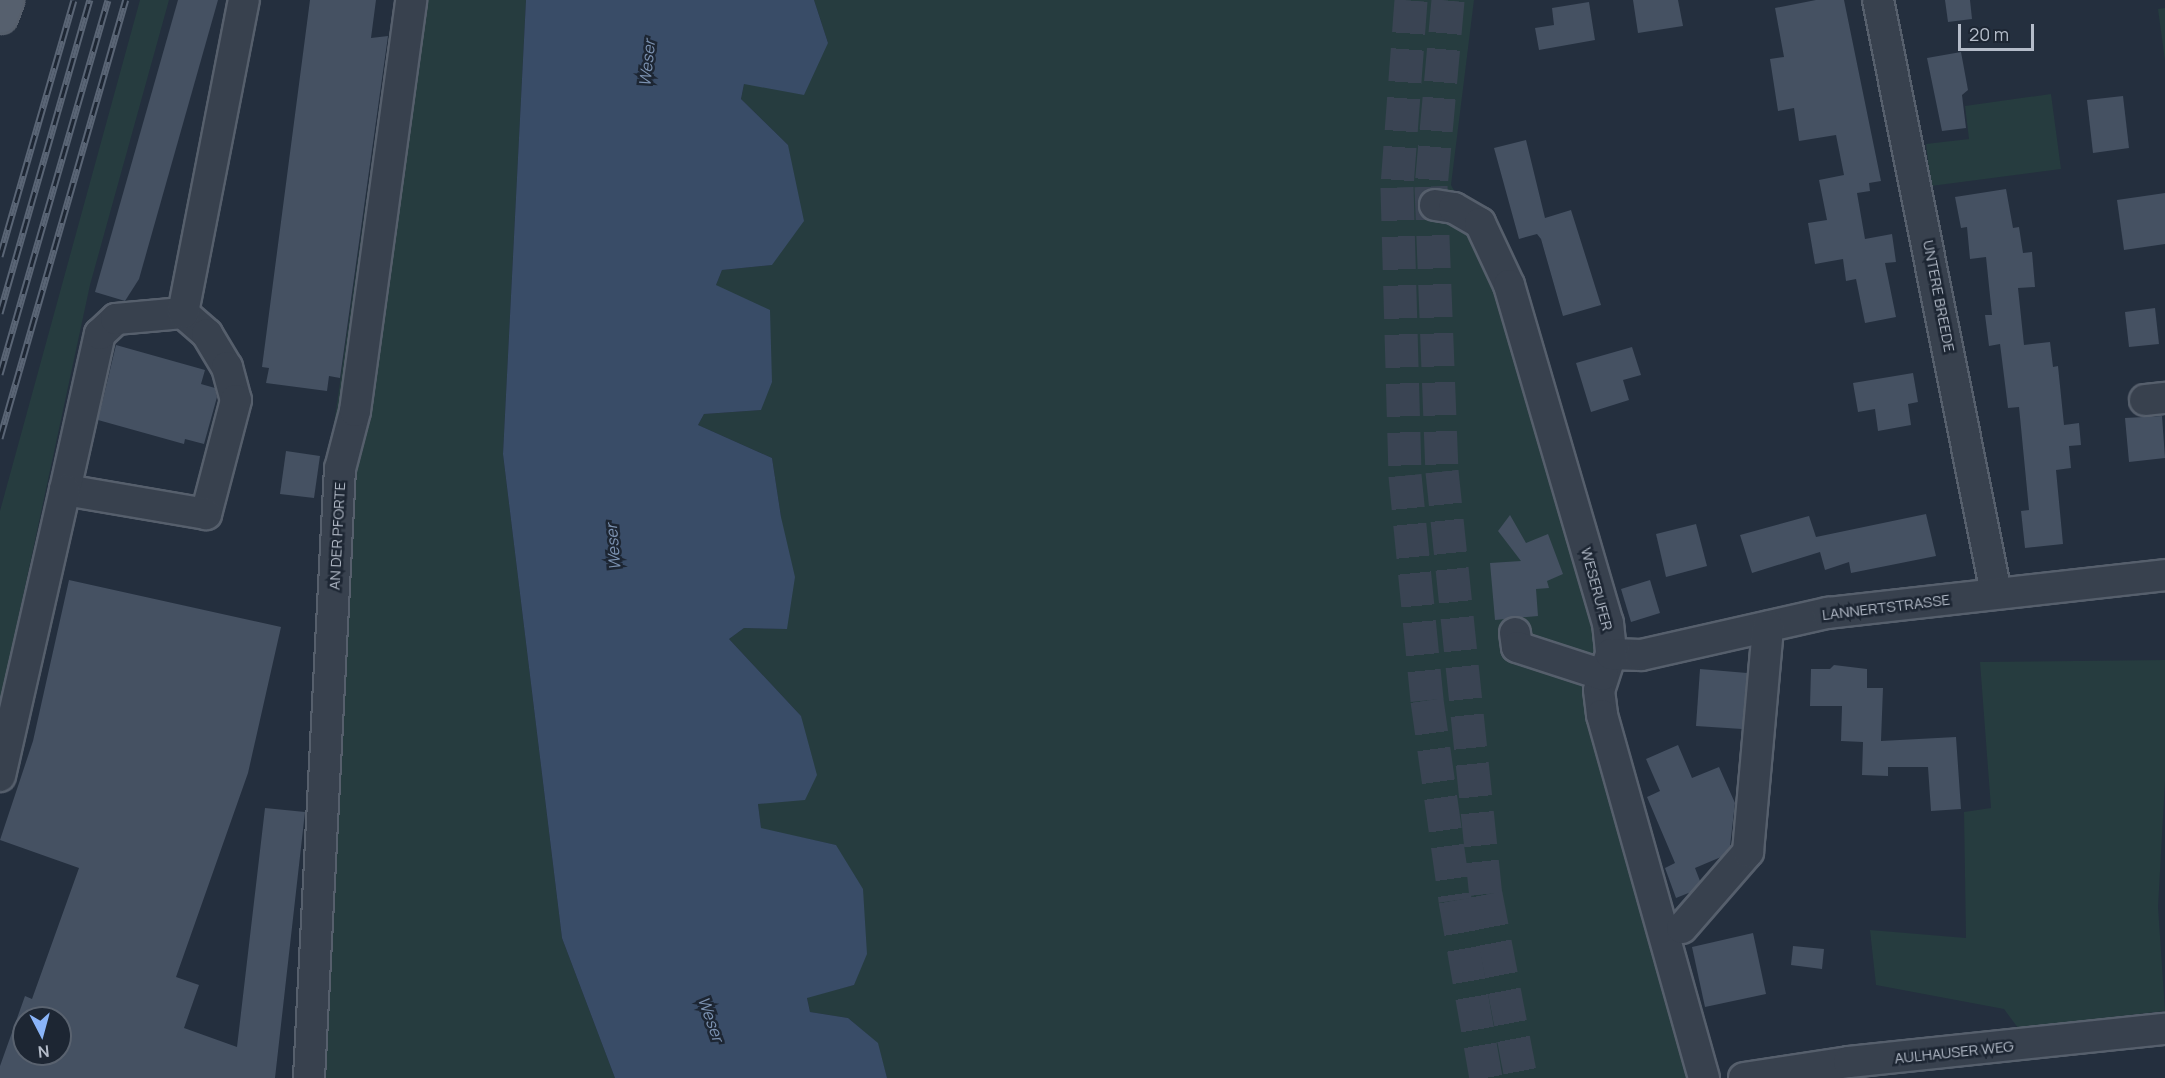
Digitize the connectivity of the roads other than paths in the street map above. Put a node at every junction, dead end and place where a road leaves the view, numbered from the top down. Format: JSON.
{"nodes":[{"id":1,"x":6,"y":0,"type":"edge"},
{"id":2,"x":244,"y":0,"type":"edge"},
{"id":3,"x":411,"y":0,"type":"edge"},
{"id":4,"x":1878,"y":0,"type":"edge"},
{"id":5,"x":0,"y":16,"type":"edge"},
{"id":6,"x":1435,"y":205,"type":"dead end"},
{"id":7,"x":183,"y":314,"type":"junction"},
{"id":8,"x":65,"y":490,"type":"junction"},
{"id":9,"x":2165,"y":575,"type":"edge"},
{"id":10,"x":1996,"y":593,"type":"junction"},
{"id":11,"x":1768,"y":627,"type":"junction"},
{"id":12,"x":1515,"y":633,"type":"dead end"},
{"id":13,"x":1607,"y":664,"type":"junction"},
{"id":14,"x":0,"y":776,"type":"edge"},
{"id":15,"x":1682,"y":928,"type":"dead end"},
{"id":16,"x":314,"y":984,"type":"junction"},
{"id":17,"x":2165,"y":1029,"type":"edge"},
{"id":18,"x":288,"y":1078,"type":"edge"},
{"id":19,"x":309,"y":1078,"type":"edge"},
{"id":20,"x":1704,"y":1078,"type":"edge"},
{"id":21,"x":1744,"y":1078,"type":"edge"}],
"edges":[{"from":1,"to":5,"type":"main road"},
{"from":2,"to":7,"type":"street"},
{"from":3,"to":16,"type":"street","name":"AN DER PFORTE"},
{"from":4,"to":10,"type":"street","name":"UNTERE BREEDE"},
{"from":6,"to":13,"type":"street","name":"WESERUFER"},
{"from":7,"to":8,"type":"street"},
{"from":7,"to":8,"type":"street"},
{"from":8,"to":14,"type":"street"},
{"from":9,"to":10,"type":"street","name":"LANNERTSTRASSE"},
{"from":10,"to":11,"type":"street","name":"LANNERTSTRASSE"},
{"from":11,"to":13,"type":"street","name":"LANNERTSTRASSE"},
{"from":11,"to":15,"type":"street"},
{"from":12,"to":13,"type":"street","name":"LANNERTSTRASSE"},
{"from":13,"to":20,"type":"street","name":"WESERUFER"},
{"from":16,"to":18,"type":"street"},
{"from":16,"to":19,"type":"street","name":"AN DER PFORTE"},
{"from":17,"to":21,"type":"street","name":"AULHAUSER WEG"}]}
